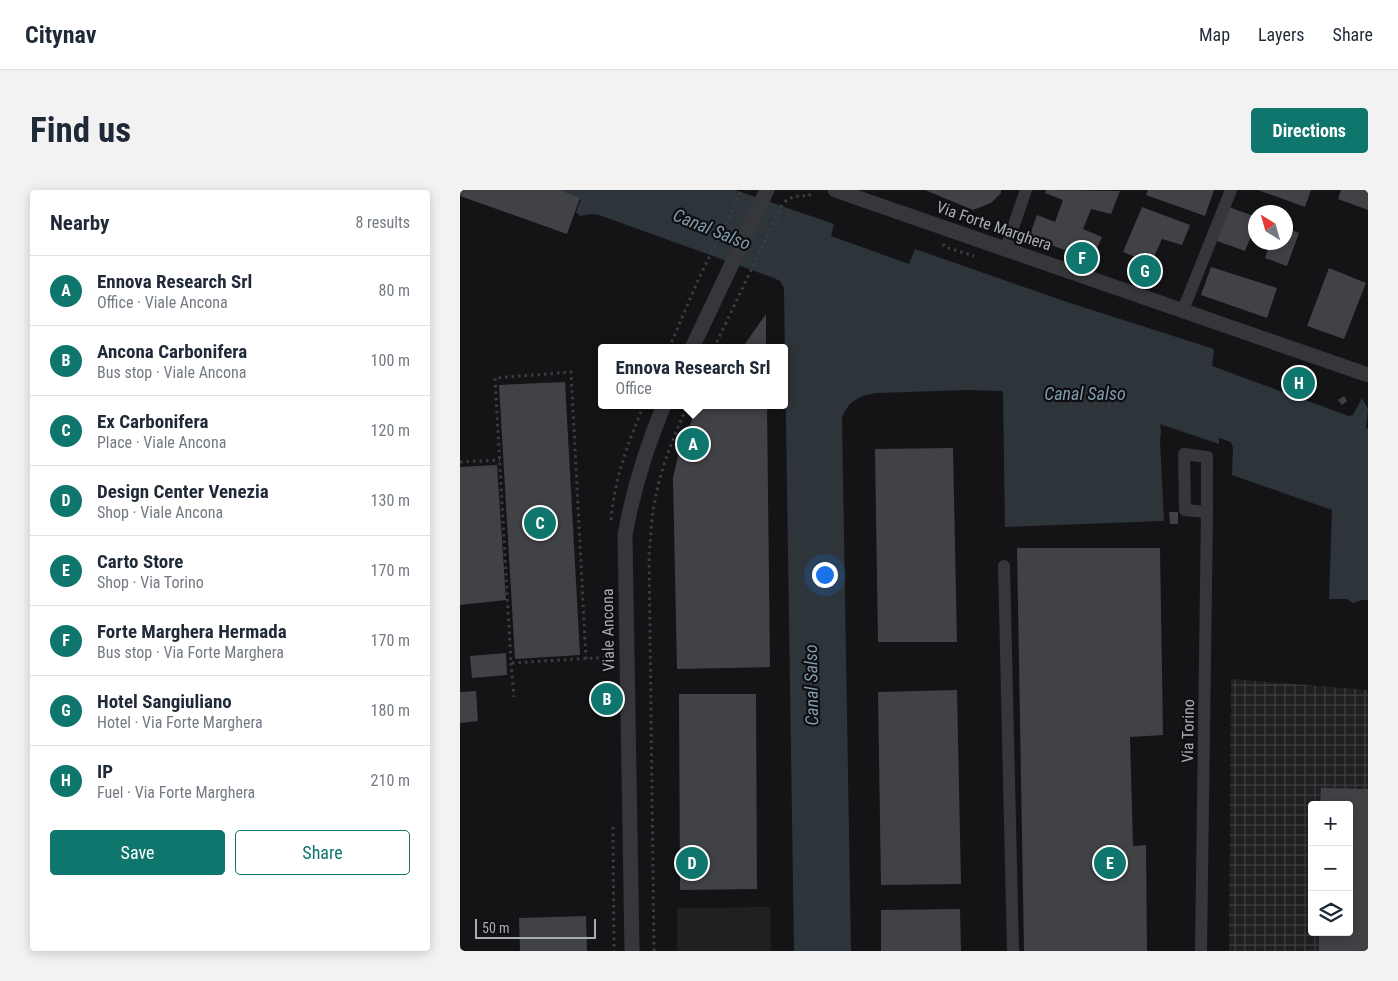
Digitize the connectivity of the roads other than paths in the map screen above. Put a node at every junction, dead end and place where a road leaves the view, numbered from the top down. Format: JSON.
{"nodes":[{"id":1,"x":767,"y":190,"type":"edge"},
{"id":2,"x":835,"y":190,"type":"edge"},
{"id":3,"x":1026,"y":190,"type":"edge"},
{"id":4,"x":1231,"y":190,"type":"edge"},
{"id":5,"x":1006,"y":248,"type":"junction"},
{"id":6,"x":1183,"y":310,"type":"junction"},
{"id":7,"x":694,"y":344,"type":"edge"},
{"id":8,"x":1368,"y":375,"type":"edge"},
{"id":9,"x":662,"y":409,"type":"edge"},
{"id":10,"x":1207,"y":512,"type":"dead end"},
{"id":11,"x":1004,"y":566,"type":"dead end"},
{"id":12,"x":632,"y":951,"type":"edge"},
{"id":13,"x":1013,"y":951,"type":"edge"},
{"id":14,"x":1201,"y":951,"type":"edge"}],
"edges":[{"from":1,"to":7,"type":"street"},
{"from":2,"to":5,"type":"street","name":"Via Forte Marghera"},
{"from":3,"to":5,"type":"street"},
{"from":4,"to":6,"type":"street"},
{"from":5,"to":6,"type":"street","name":"Via Forte Marghera"},
{"from":6,"to":8,"type":"street","name":"Via Forte Marghera"},
{"from":9,"to":12,"type":"street","name":"Viale Ancona"},
{"from":10,"to":14,"type":"street","name":"Via Torino"},
{"from":11,"to":13,"type":"street"}]}
